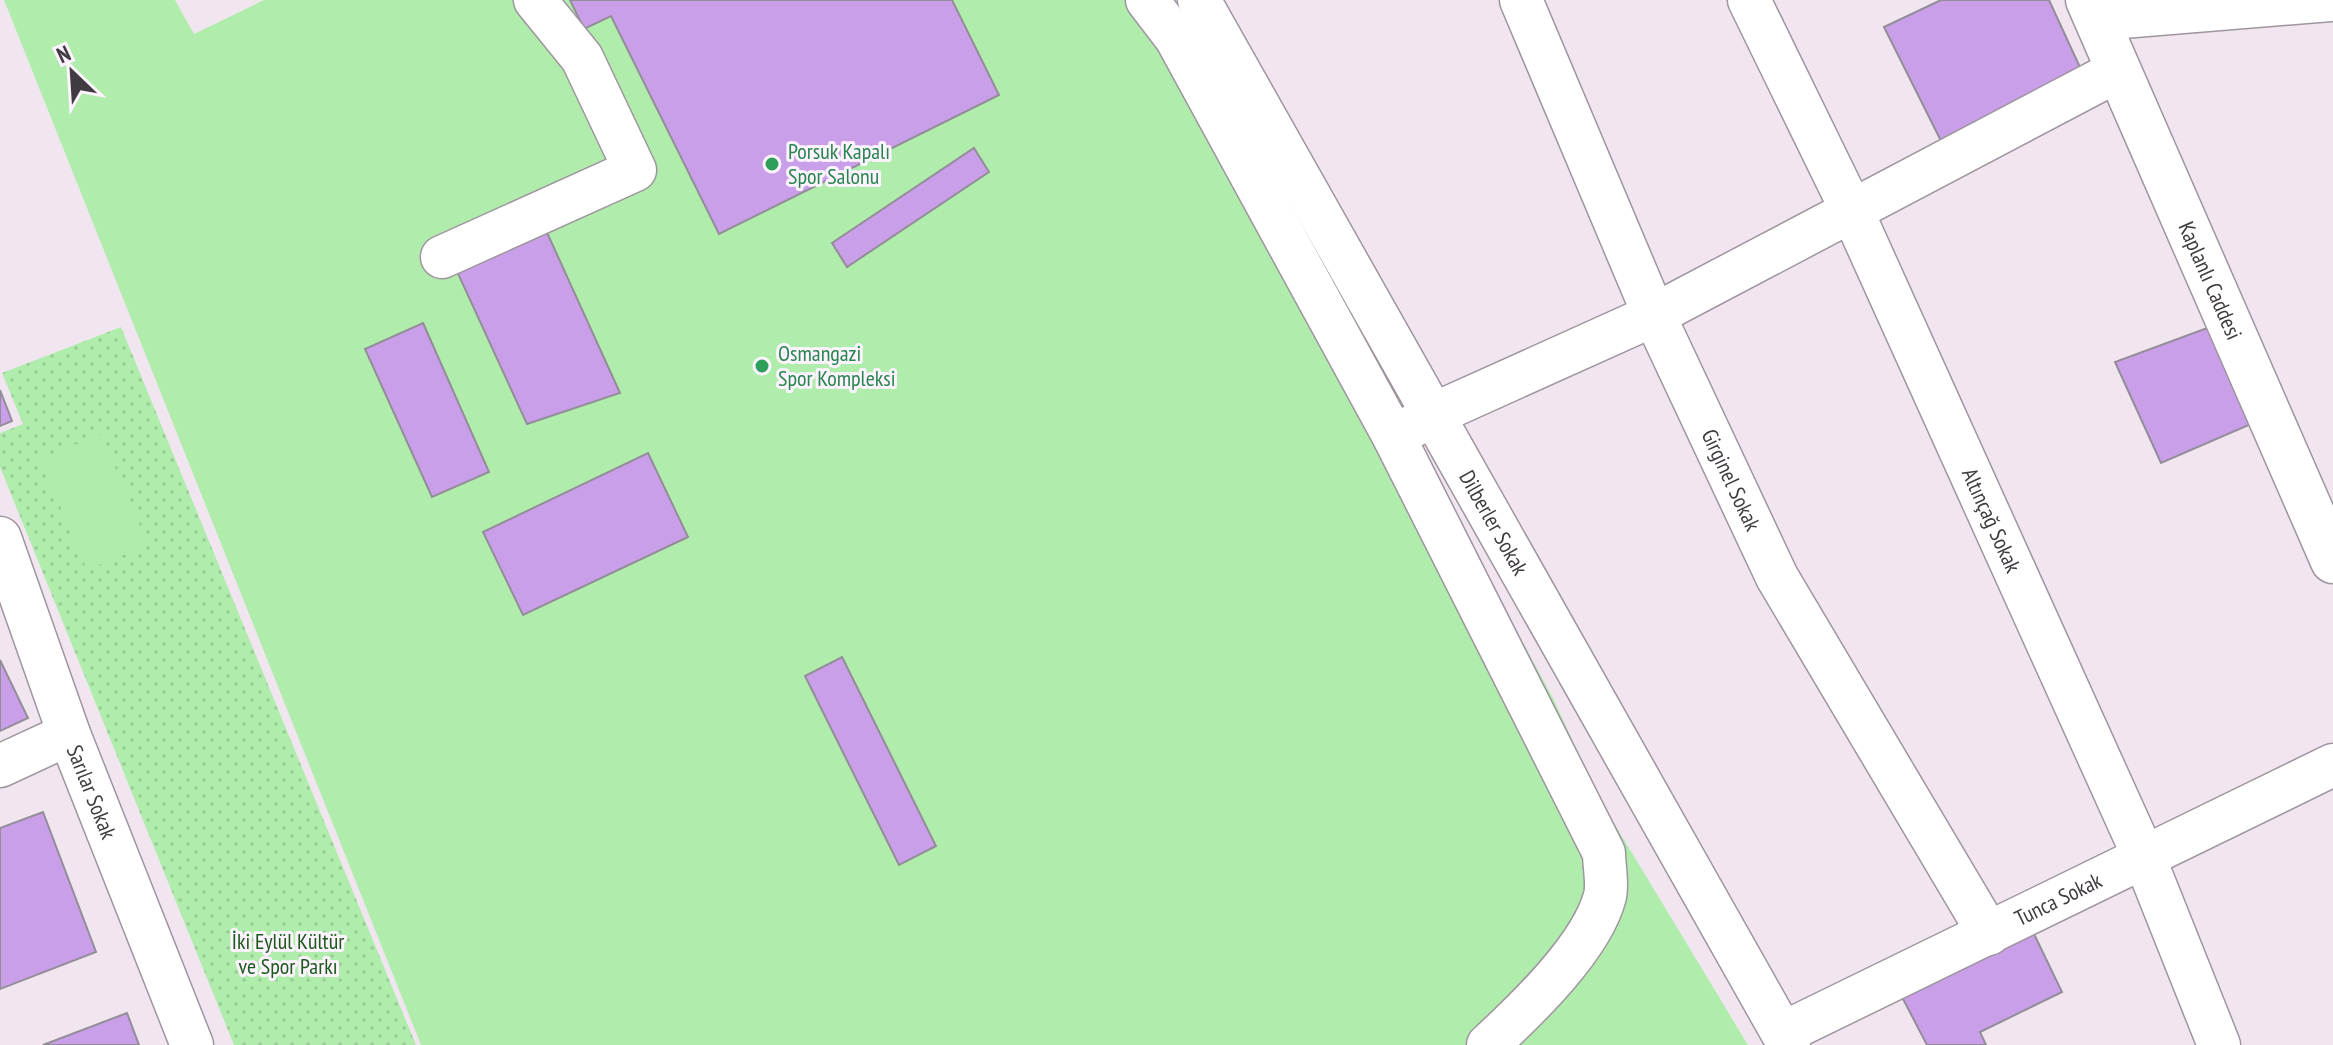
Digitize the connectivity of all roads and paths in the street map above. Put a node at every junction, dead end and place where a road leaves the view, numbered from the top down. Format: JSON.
{"nodes":[{"id":1,"x":535,"y":0,"type":"edge"},
{"id":2,"x":1147,"y":0,"type":"edge"},
{"id":3,"x":1199,"y":0,"type":"edge"},
{"id":4,"x":1521,"y":0,"type":"edge"},
{"id":5,"x":1749,"y":0,"type":"edge"},
{"id":6,"x":2330,"y":0,"type":"edge"},
{"id":7,"x":2093,"y":10,"type":"edge"},
{"id":8,"x":2119,"y":70,"type":"junction"},
{"id":9,"x":1852,"y":211,"type":"junction"},
{"id":10,"x":442,"y":257,"type":"dead end"},
{"id":11,"x":1654,"y":315,"type":"junction"},
{"id":12,"x":1432,"y":415,"type":"junction"},
{"id":13,"x":1394,"y":437,"type":"junction"},
{"id":14,"x":0,"y":538,"type":"edge"},
{"id":15,"x":2333,"y":561,"type":"edge"},
{"id":16,"x":69,"y":734,"type":"junction"},
{"id":17,"x":2333,"y":765,"type":"edge"},
{"id":18,"x":0,"y":766,"type":"edge"},
{"id":19,"x":2144,"y":857,"type":"junction"},
{"id":20,"x":1989,"y":934,"type":"junction"},
{"id":21,"x":1786,"y":1039,"type":"edge"},
{"id":22,"x":192,"y":1045,"type":"edge"},
{"id":23,"x":1488,"y":1045,"type":"edge"},
{"id":24,"x":2219,"y":1045,"type":"edge"}],
"edges":[{"from":1,"to":10,"type":"street"},
{"from":2,"to":13,"type":"street"},
{"from":3,"to":12,"type":"street","name":"Dilberler Sokak"},
{"from":4,"to":11,"type":"street","name":"Girginel Sokak"},
{"from":5,"to":9,"type":"street","name":"Altınçağ Sokak"},
{"from":6,"to":7,"type":"street"},
{"from":7,"to":8,"type":"main road","name":"Kaplanlı Caddesi"},
{"from":8,"to":9,"type":"street"},
{"from":8,"to":15,"type":"main road","name":"Kaplanlı Caddesi"},
{"from":9,"to":11,"type":"street"},
{"from":9,"to":19,"type":"street","name":"Altınçağ Sokak"},
{"from":11,"to":12,"type":"street"},
{"from":11,"to":20,"type":"street","name":"Girginel Sokak"},
{"from":12,"to":13,"type":"street"},
{"from":12,"to":21,"type":"street","name":"Dilberler Sokak"},
{"from":13,"to":23,"type":"street"},
{"from":14,"to":16,"type":"street","name":"Sarılar Sokak"},
{"from":16,"to":18,"type":"street"},
{"from":16,"to":22,"type":"street","name":"Sarılar Sokak"},
{"from":17,"to":19,"type":"street","name":"Tunca Sokak"},
{"from":19,"to":20,"type":"street","name":"Tunca Sokak"},
{"from":19,"to":24,"type":"street","name":"Altınçağ Sokak"},
{"from":20,"to":21,"type":"street","name":"Tunca Sokak"}]}
